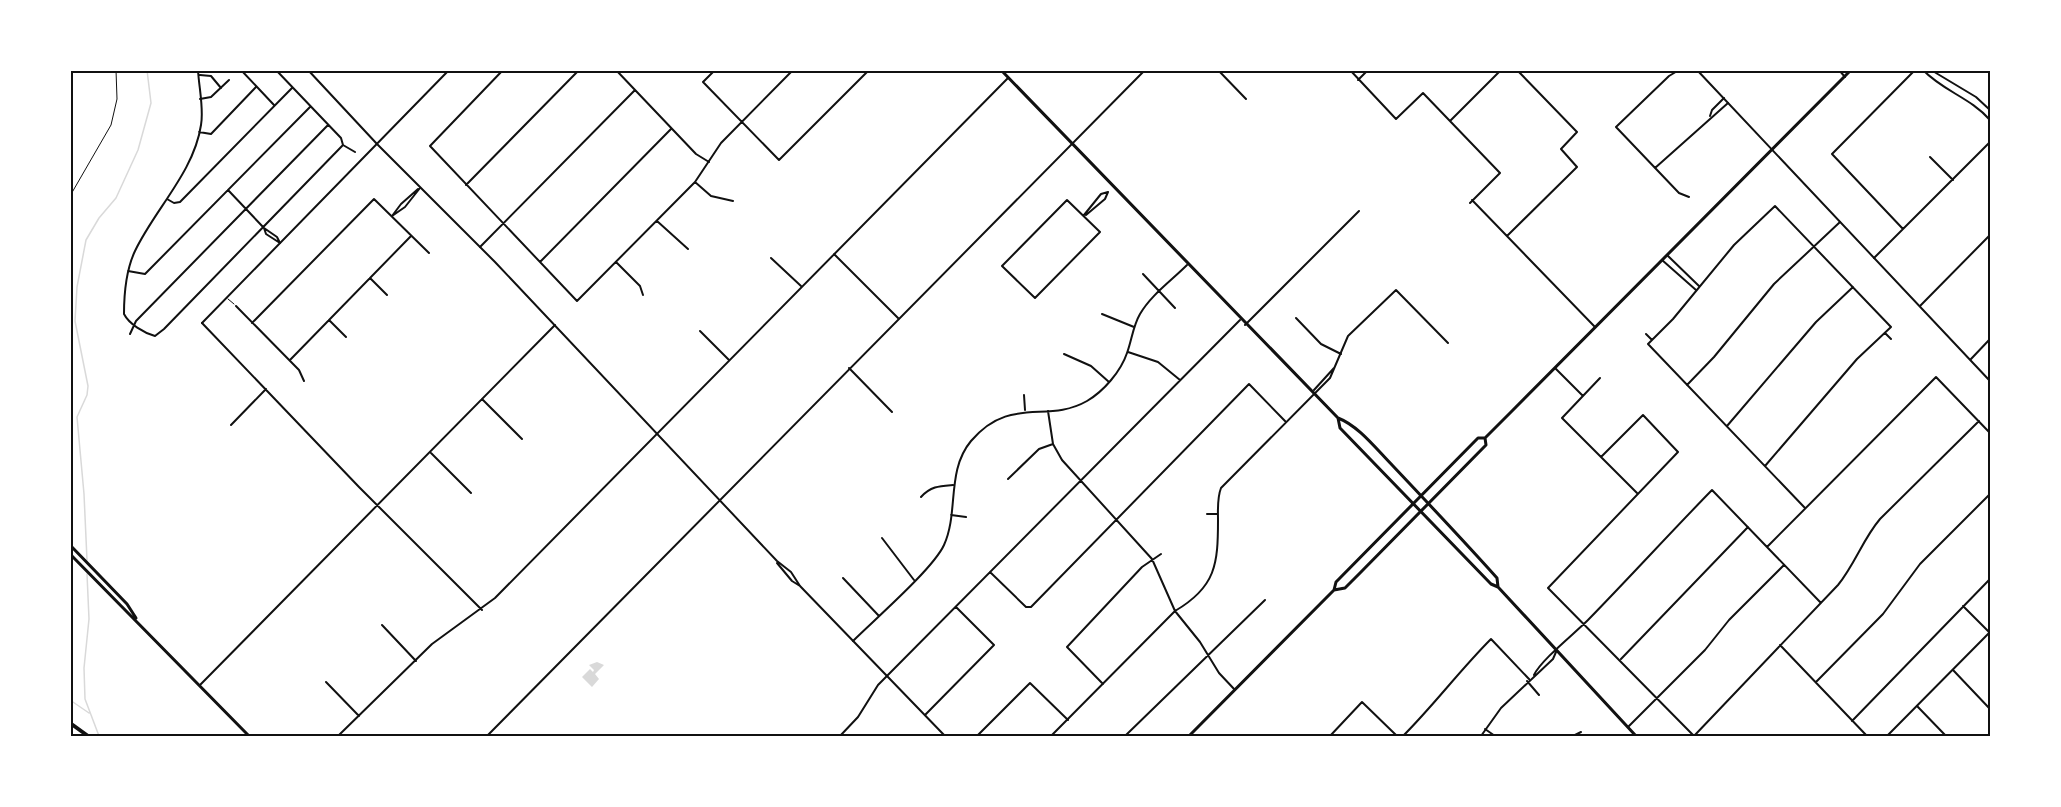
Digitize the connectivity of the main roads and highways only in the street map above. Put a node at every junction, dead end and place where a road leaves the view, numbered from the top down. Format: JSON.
{"nodes":[{"id":1,"x":1001,"y":70,"type":"edge"},
{"id":2,"x":1851,"y":70,"type":"edge"},
{"id":3,"x":1338,"y":418,"type":"junction"},
{"id":4,"x":1485,"y":438,"type":"junction"},
{"id":5,"x":1420,"y":495,"type":"junction"},
{"id":6,"x":1412,"y":503,"type":"junction"},
{"id":7,"x":1428,"y":503,"type":"junction"},
{"id":8,"x":1420,"y":511,"type":"junction"},
{"id":9,"x":70,"y":545,"type":"edge"},
{"id":10,"x":70,"y":554,"type":"edge"},
{"id":11,"x":1498,"y":587,"type":"junction"},
{"id":12,"x":1334,"y":590,"type":"junction"},
{"id":13,"x":137,"y":620,"type":"junction"},
{"id":14,"x":70,"y":723,"type":"edge"},
{"id":15,"x":88,"y":736,"type":"edge"},
{"id":16,"x":249,"y":736,"type":"edge"},
{"id":17,"x":1189,"y":736,"type":"edge"},
{"id":18,"x":1636,"y":736,"type":"edge"}],
"edges":[{"from":1,"to":3,"type":"main road"},
{"from":2,"to":4,"type":"main road"},
{"from":3,"to":5,"type":"main road"},
{"from":3,"to":6,"type":"main road"},
{"from":4,"to":5,"type":"main road"},
{"from":4,"to":7,"type":"main road"},
{"from":5,"to":6,"type":"main road"},
{"from":5,"to":7,"type":"main road"},
{"from":6,"to":8,"type":"main road"},
{"from":6,"to":12,"type":"main road"},
{"from":7,"to":8,"type":"main road"},
{"from":7,"to":11,"type":"main road"},
{"from":8,"to":11,"type":"main road"},
{"from":8,"to":12,"type":"main road"},
{"from":9,"to":13,"type":"main road"},
{"from":10,"to":13,"type":"main road"},
{"from":11,"to":18,"type":"main road"},
{"from":12,"to":17,"type":"main road"},
{"from":13,"to":16,"type":"main road"},
{"from":14,"to":15,"type":"highway"}]}
